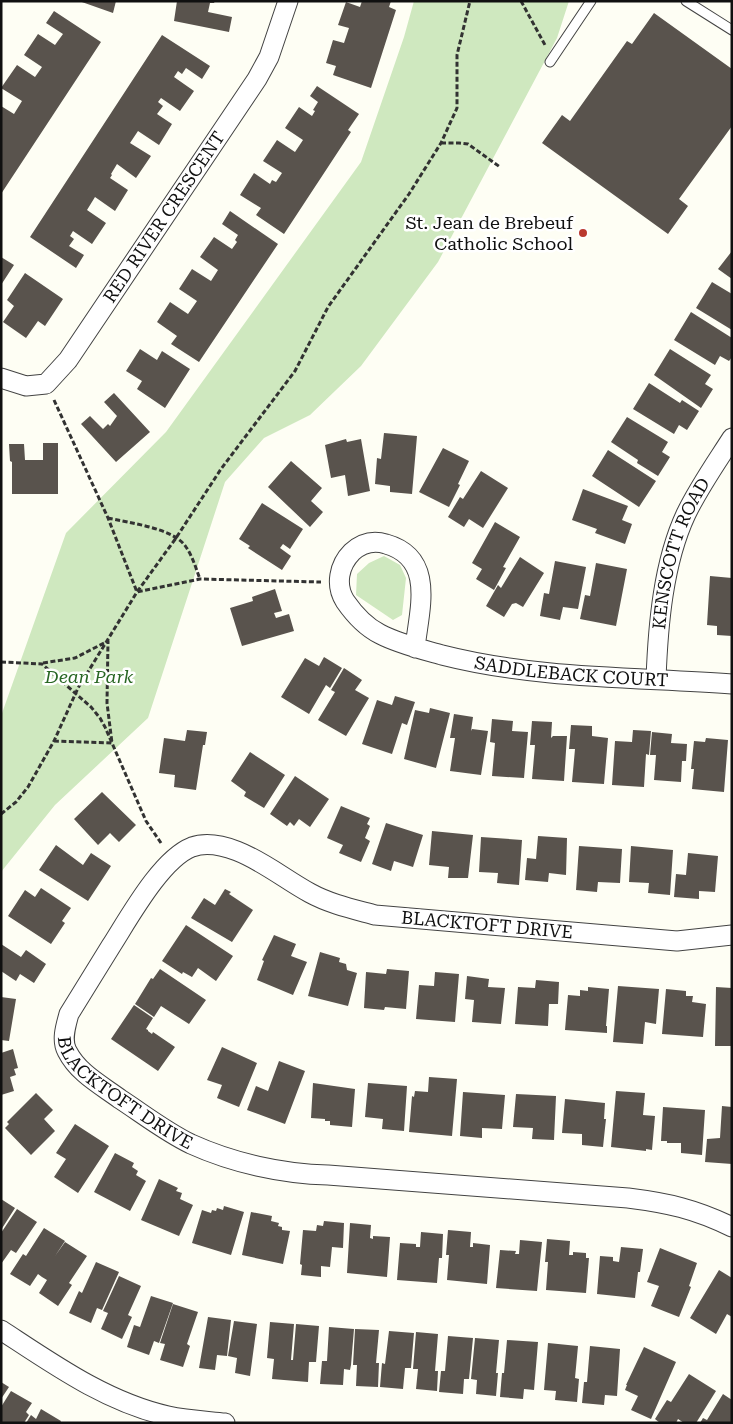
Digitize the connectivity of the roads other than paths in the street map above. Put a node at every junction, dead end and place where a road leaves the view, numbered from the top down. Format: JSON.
{"nodes":[{"id":1,"x":288,"y":1,"type":"edge"},
{"id":2,"x":591,"y":1,"type":"edge"},
{"id":3,"x":686,"y":1,"type":"edge"},
{"id":4,"x":732,"y":30,"type":"edge"},
{"id":5,"x":551,"y":60,"type":"road end"},
{"id":6,"x":1,"y":378,"type":"edge"},
{"id":7,"x":732,"y":438,"type":"edge"},
{"id":8,"x":415,"y":648,"type":"junction"},
{"id":9,"x":656,"y":680,"type":"junction"},
{"id":10,"x":732,"y":684,"type":"edge"},
{"id":11,"x":732,"y":935,"type":"edge"},
{"id":12,"x":732,"y":1227,"type":"edge"},
{"id":13,"x":1,"y":1330,"type":"edge"},
{"id":14,"x":225,"y":1423,"type":"edge"}],
"edges":[{"from":1,"to":6,"type":"street","name":"RED RIVER CRESCENT"},
{"from":2,"to":5,"type":"lane"},
{"from":3,"to":4,"type":"lane"},
{"from":7,"to":9,"type":"street","name":"KENSCOTT ROAD"},
{"from":8,"to":8,"type":"street","name":"SADDLEBACK COURT"},
{"from":8,"to":9,"type":"street","name":"SADDLEBACK COURT"},
{"from":9,"to":10,"type":"street","name":"SADDLEBACK COURT"},
{"from":11,"to":12,"type":"street","name":"BLACKTOFT DRIVE"},
{"from":13,"to":14,"type":"street"}]}
